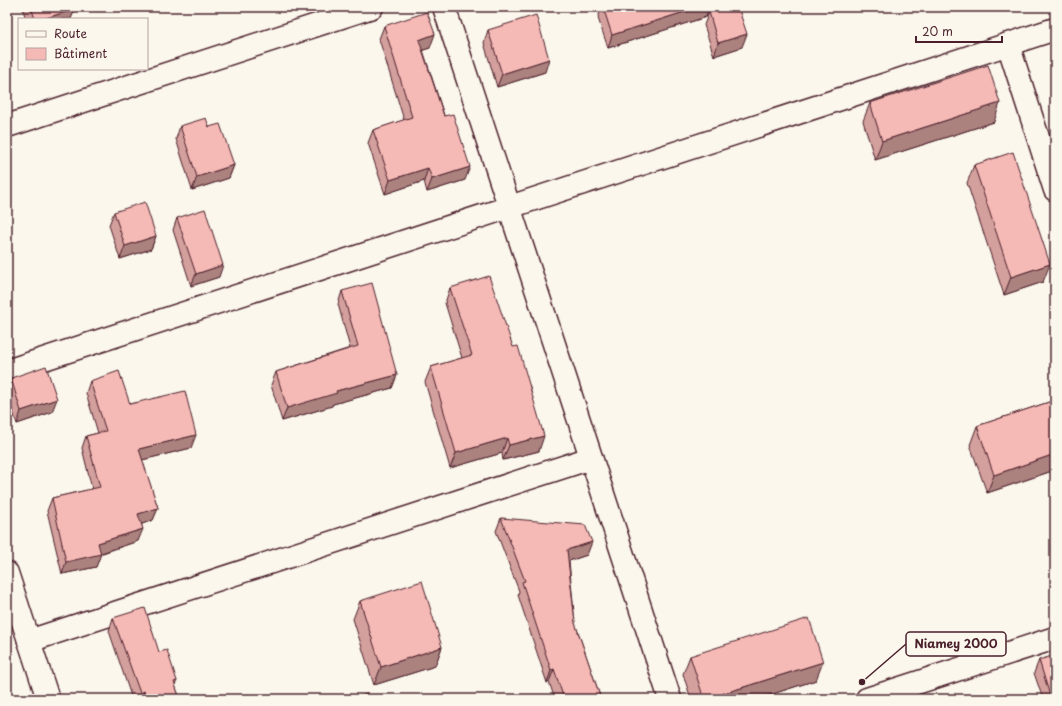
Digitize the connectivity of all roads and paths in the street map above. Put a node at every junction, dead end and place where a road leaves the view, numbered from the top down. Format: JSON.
{"nodes":[{"id":1,"x":372,"y":7,"type":"edge"},
{"id":2,"x":444,"y":7,"type":"edge"},
{"id":3,"x":1055,"y":29,"type":"edge"},
{"id":4,"x":1008,"y":44,"type":"junction"},
{"id":5,"x":7,"y":126,"type":"edge"},
{"id":6,"x":1055,"y":190,"type":"edge"},
{"id":7,"x":510,"y":207,"type":"junction"},
{"id":8,"x":7,"y":370,"type":"edge"},
{"id":9,"x":591,"y":458,"type":"junction"},
{"id":10,"x":7,"y":573,"type":"edge"},
{"id":11,"x":1055,"y":638,"type":"edge"},
{"id":12,"x":29,"y":641,"type":"junction"},
{"id":13,"x":48,"y":699,"type":"edge"},
{"id":14,"x":670,"y":699,"type":"edge"},
{"id":15,"x":867,"y":699,"type":"edge"}],
"edges":[{"from":1,"to":5,"type":"street"},
{"from":2,"to":7,"type":"street"},
{"from":3,"to":4,"type":"street"},
{"from":4,"to":6,"type":"street"},
{"from":4,"to":7,"type":"street"},
{"from":7,"to":8,"type":"street"},
{"from":7,"to":9,"type":"street"},
{"from":9,"to":12,"type":"street"},
{"from":9,"to":14,"type":"street"},
{"from":10,"to":12,"type":"street"},
{"from":11,"to":15,"type":"street"},
{"from":12,"to":13,"type":"street"}]}
